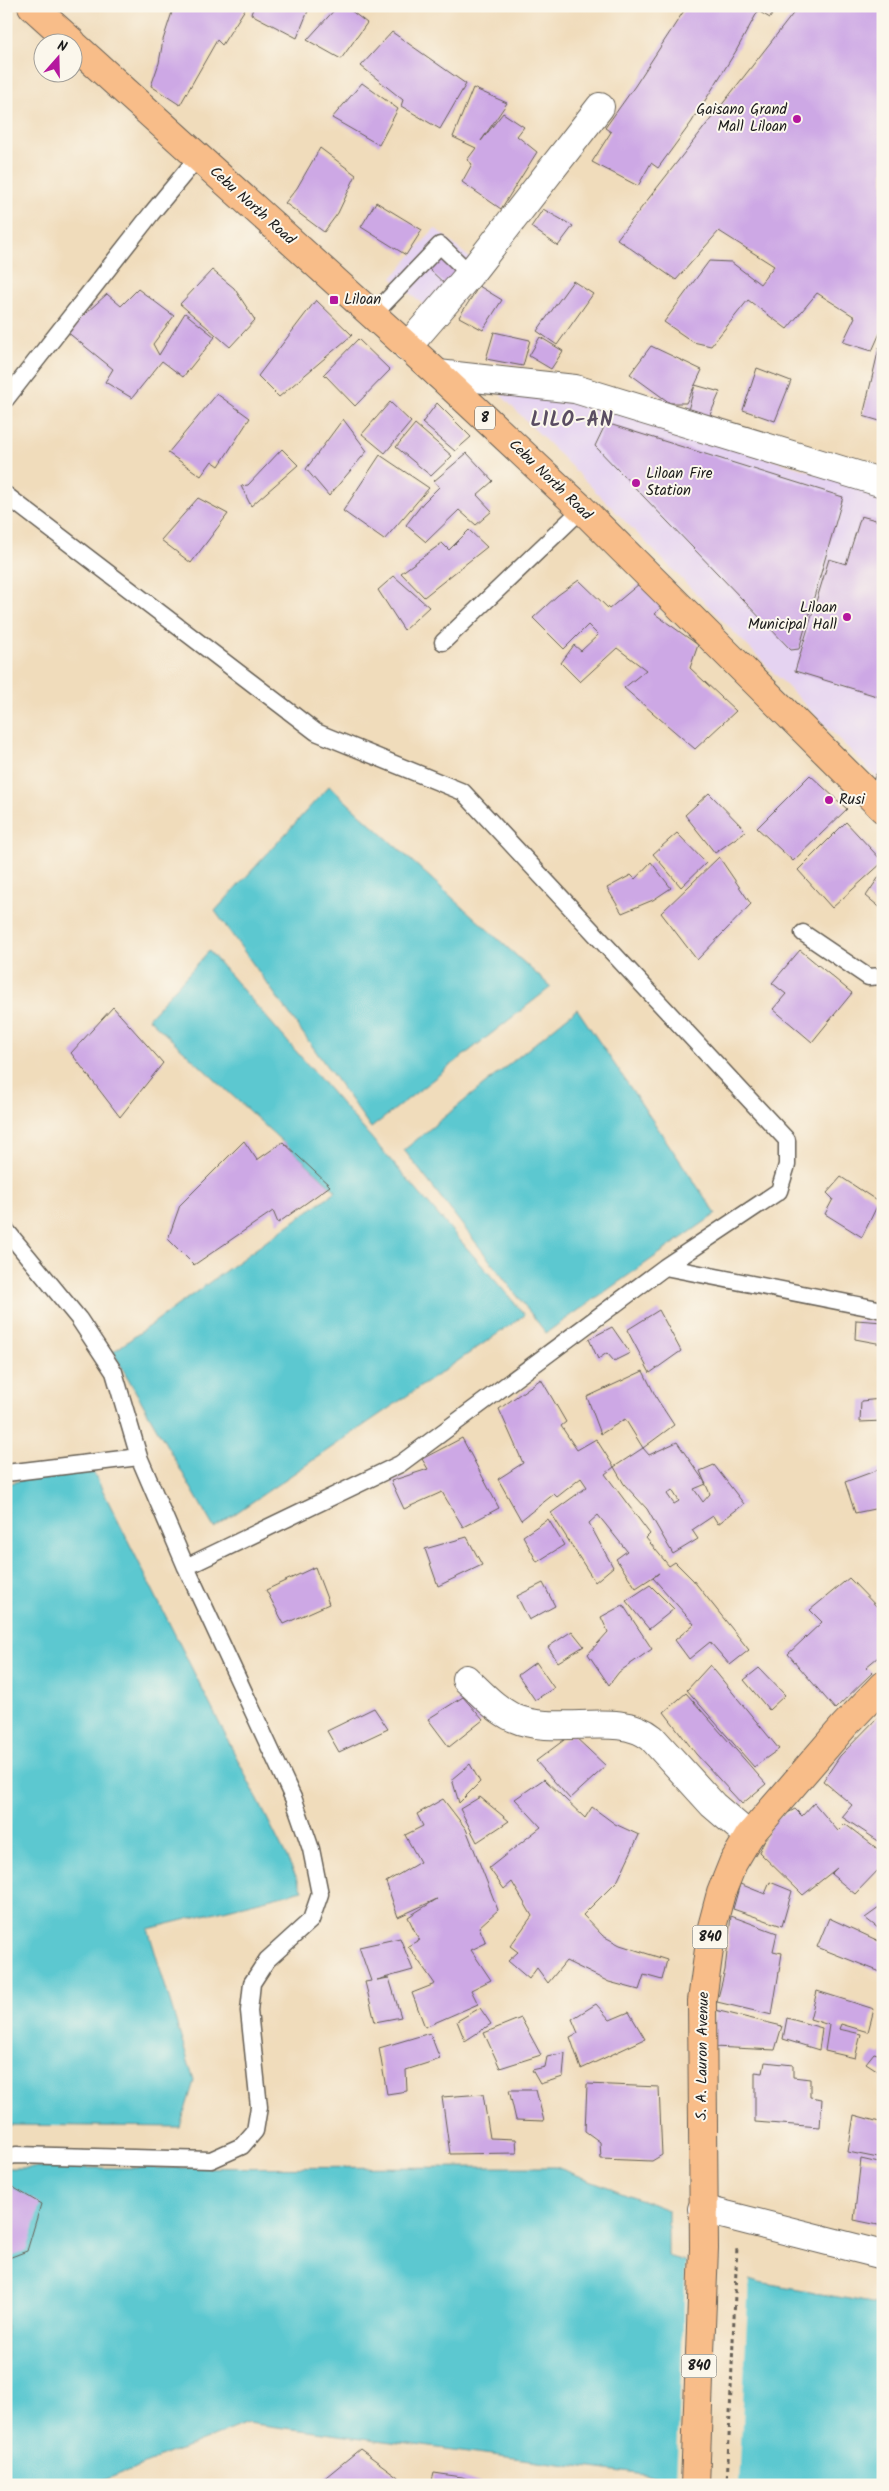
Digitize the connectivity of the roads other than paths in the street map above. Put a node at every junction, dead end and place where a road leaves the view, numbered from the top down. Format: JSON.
{"nodes":[{"id":1,"x":32,"y":6,"type":"edge"},
{"id":2,"x":60,"y":32,"type":"edge"},
{"id":3,"x":82,"y":52,"type":"edge"},
{"id":4,"x":600,"y":108,"type":"dead end"},
{"id":5,"x":198,"y":157,"type":"junction"},
{"id":6,"x":470,"y":274,"type":"junction"},
{"id":7,"x":373,"y":315,"type":"junction"},
{"id":8,"x":408,"y":347,"type":"junction"},
{"id":9,"x":438,"y":374,"type":"junction"},
{"id":10,"x":6,"y":400,"type":"edge"},
{"id":11,"x":883,"y":483,"type":"edge"},
{"id":12,"x":6,"y":495,"type":"edge"},
{"id":13,"x":582,"y":509,"type":"junction"},
{"id":14,"x":443,"y":642,"type":"dead end"},
{"id":15,"x":880,"y":797,"type":"edge"},
{"id":16,"x":803,"y":933,"type":"dead end"},
{"id":17,"x":883,"y":976,"type":"edge"},
{"id":18,"x":6,"y":1230,"type":"edge"},
{"id":19,"x":665,"y":1266,"type":"junction"},
{"id":20,"x":883,"y":1310,"type":"edge"},
{"id":21,"x":139,"y":1457,"type":"junction"},
{"id":22,"x":6,"y":1473,"type":"edge"},
{"id":23,"x":186,"y":1567,"type":"junction"},
{"id":24,"x":466,"y":1679,"type":"dead end"},
{"id":25,"x":883,"y":1685,"type":"edge"},
{"id":26,"x":749,"y":1836,"type":"junction"},
{"id":27,"x":6,"y":2157,"type":"edge"},
{"id":28,"x":702,"y":2209,"type":"junction"},
{"id":29,"x":883,"y":2255,"type":"edge"},
{"id":30,"x":695,"y":2485,"type":"edge"}],
"edges":[{"from":1,"to":2,"type":"main road","name":"Cebu North Road","number":"8"},
{"from":3,"to":5,"type":"main road","name":"Cebu North Road","number":"8"},
{"from":4,"to":6,"type":"street"},
{"from":5,"to":7,"type":"main road","name":"Cebu North Road","number":"8"},
{"from":5,"to":10,"type":"lane"},
{"from":6,"to":7,"type":"lane"},
{"from":6,"to":8,"type":"street"},
{"from":7,"to":8,"type":"main road","name":"Cebu North Road","number":"8"},
{"from":8,"to":9,"type":"main road","name":"Cebu North Road","number":"8"},
{"from":9,"to":11,"type":"street"},
{"from":9,"to":13,"type":"main road","name":"Cebu North Road","number":"8"},
{"from":12,"to":19,"type":"lane"},
{"from":13,"to":14,"type":"lane"},
{"from":13,"to":15,"type":"main road","name":"Cebu North Road","number":"8"},
{"from":16,"to":17,"type":"lane"},
{"from":18,"to":21,"type":"lane"},
{"from":19,"to":20,"type":"lane"},
{"from":19,"to":23,"type":"lane"},
{"from":21,"to":22,"type":"lane"},
{"from":21,"to":23,"type":"lane"},
{"from":23,"to":27,"type":"lane"},
{"from":24,"to":26,"type":"street"},
{"from":25,"to":26,"type":"main road","name":"S. A. Lauron Avenue","number":"840"},
{"from":26,"to":28,"type":"main road","name":"S. A. Lauron Avenue","number":"840"},
{"from":28,"to":29,"type":"street"},
{"from":28,"to":30,"type":"main road","name":"S. A. Lauron Avenue","number":"840"}]}
